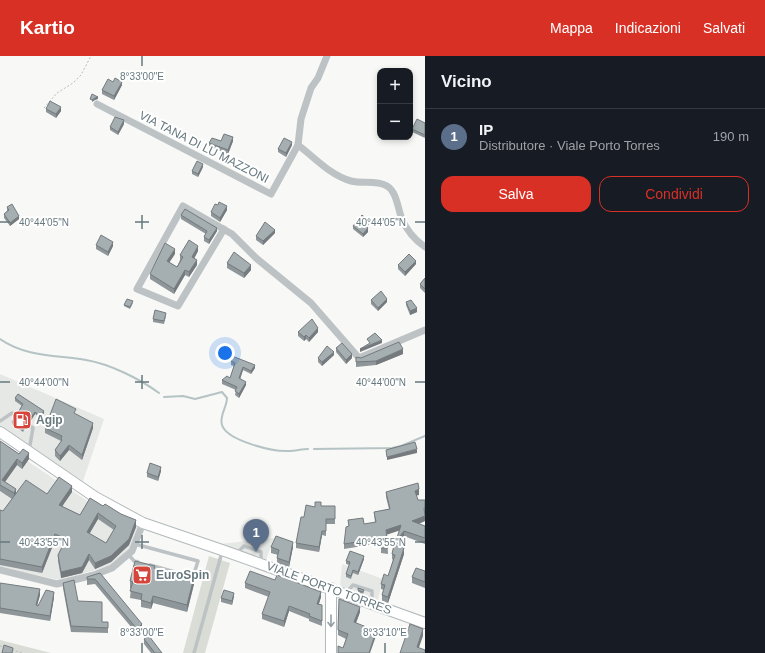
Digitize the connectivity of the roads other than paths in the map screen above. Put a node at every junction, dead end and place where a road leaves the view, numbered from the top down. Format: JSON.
{"nodes":[{"id":1,"x":328,"y":56,"type":"edge"},
{"id":2,"x":97,"y":104,"type":"dead end"},
{"id":3,"x":298,"y":145,"type":"junction"},
{"id":4,"x":224,"y":229,"type":"junction"},
{"id":5,"x":425,"y":247,"type":"edge"},
{"id":6,"x":425,"y":330,"type":"edge"},
{"id":7,"x":0,"y":421,"type":"edge"},
{"id":8,"x":0,"y":432,"type":"edge"},
{"id":9,"x":29,"y":452,"type":"junction"},
{"id":10,"x":143,"y":523,"type":"junction"},
{"id":11,"x":134,"y":544,"type":"junction"},
{"id":12,"x":222,"y":550,"type":"junction"},
{"id":13,"x":128,"y":554,"type":"junction"},
{"id":14,"x":0,"y":570,"type":"edge"},
{"id":15,"x":331,"y":588,"type":"junction"},
{"id":16,"x":425,"y":623,"type":"edge"},
{"id":17,"x":194,"y":653,"type":"edge"},
{"id":18,"x":331,"y":653,"type":"edge"}],
"edges":[{"from":1,"to":3,"type":"street","name":"VIA TANA DI LU MAZZONI"},
{"from":2,"to":3,"type":"street","name":"VIA TANA DI LU MAZZONI"},
{"from":3,"to":5,"type":"street"},
{"from":4,"to":4,"type":"street"},
{"from":4,"to":6,"type":"street"},
{"from":7,"to":9,"type":"lane"},
{"from":8,"to":9,"type":"main road","name":"VIALE PORTO TORRES"},
{"from":9,"to":10,"type":"main road","name":"VIALE PORTO TORRES"},
{"from":10,"to":11,"type":"street"},
{"from":10,"to":12,"type":"main road","name":"VIALE PORTO TORRES"},
{"from":11,"to":13,"type":"street"},
{"from":11,"to":13,"type":"lane"},
{"from":12,"to":15,"type":"main road","name":"VIALE PORTO TORRES"},
{"from":12,"to":17,"type":"lane"},
{"from":13,"to":14,"type":"street"},
{"from":15,"to":16,"type":"main road","name":"VIALE PORTO TORRES"},
{"from":15,"to":18,"type":"main road","one_way":true}]}
